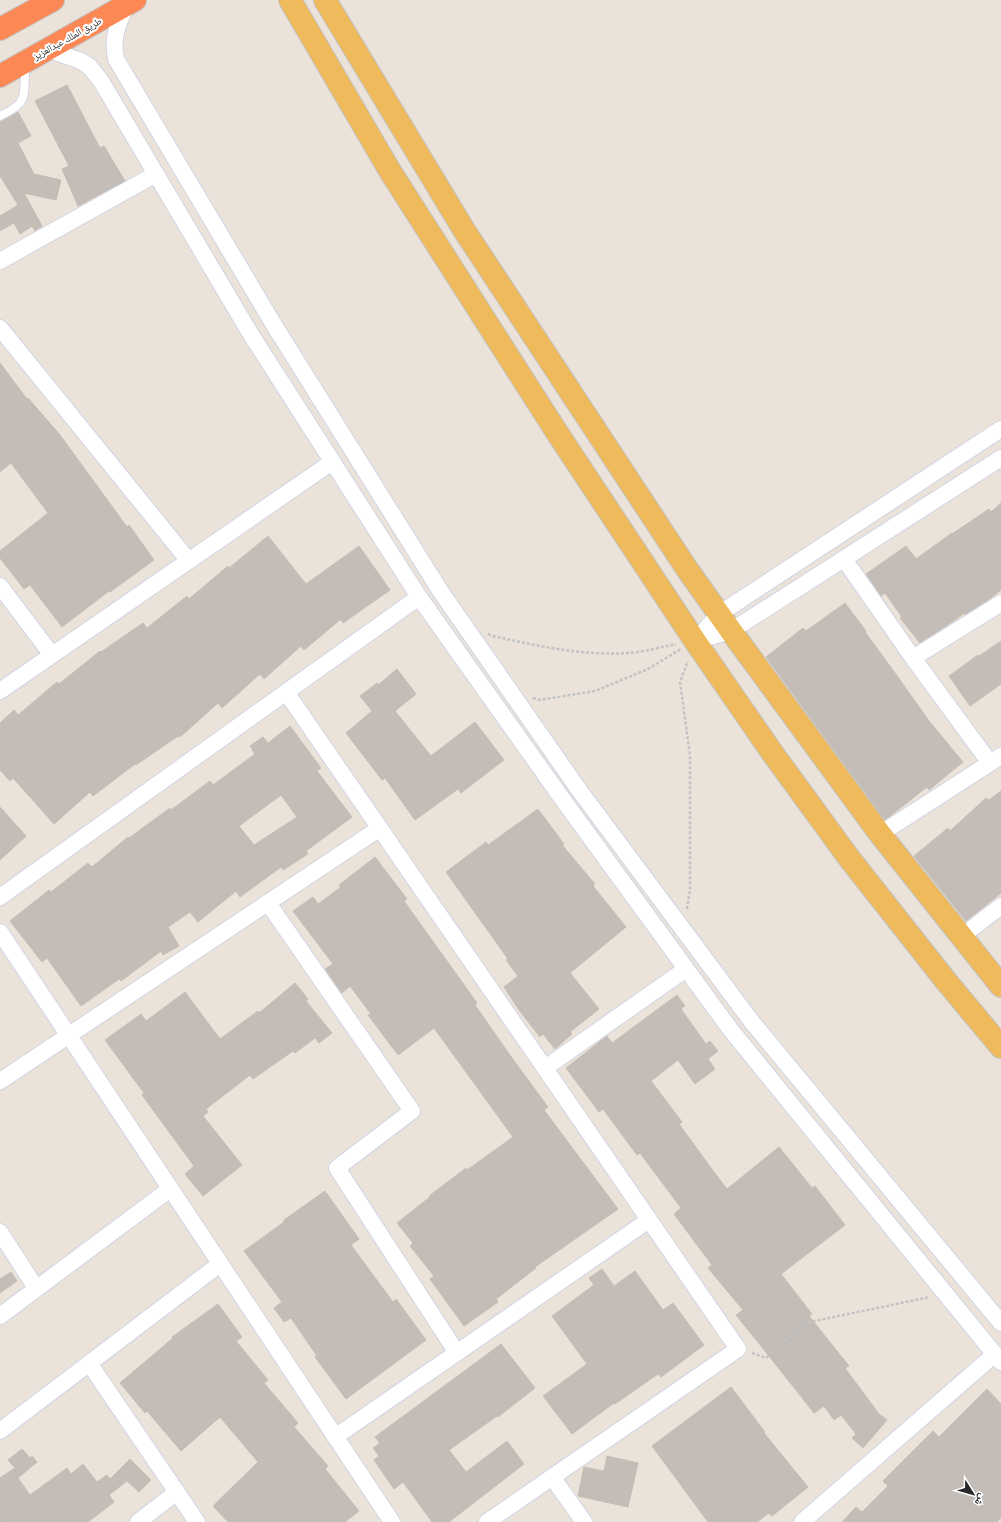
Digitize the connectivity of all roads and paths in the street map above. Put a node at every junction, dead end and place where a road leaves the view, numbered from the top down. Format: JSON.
{"nodes":[{"id":1,"x":53,"y":0,"type":"edge"},
{"id":2,"x":290,"y":0,"type":"edge"},
{"id":3,"x":325,"y":0,"type":"edge"},
{"id":4,"x":131,"y":2,"type":"edge"},
{"id":5,"x":0,"y":29,"type":"edge"},
{"id":6,"x":41,"y":53,"type":"junction"},
{"id":7,"x":0,"y":76,"type":"edge"},
{"id":8,"x":0,"y":116,"type":"edge"},
{"id":9,"x":156,"y":174,"type":"junction"},
{"id":10,"x":0,"y":261,"type":"edge"},
{"id":11,"x":0,"y":328,"type":"edge"},
{"id":12,"x":1001,"y":429,"type":"edge"},
{"id":13,"x":1001,"y":458,"type":"edge"},
{"id":14,"x":332,"y":462,"type":"junction"},
{"id":15,"x":844,"y":559,"type":"junction"},
{"id":16,"x":189,"y":561,"type":"junction"},
{"id":17,"x":0,"y":586,"type":"edge"},
{"id":18,"x":419,"y":597,"type":"junction"},
{"id":19,"x":1001,"y":604,"type":"edge"},
{"id":20,"x":719,"y":614,"type":"junction"},
{"id":21,"x":731,"y":632,"type":"junction"},
{"id":22,"x":487,"y":633,"type":"dead end"},
{"id":23,"x":695,"y":641,"type":"junction"},
{"id":24,"x":52,"y":655,"type":"junction"},
{"id":25,"x":913,"y":658,"type":"junction"},
{"id":26,"x":0,"y":691,"type":"edge"},
{"id":27,"x":286,"y":692,"type":"junction"},
{"id":28,"x":511,"y":692,"type":"junction"},
{"id":29,"x":995,"y":759,"type":"edge"},
{"id":30,"x":380,"y":828,"type":"junction"},
{"id":31,"x":880,"y":834,"type":"junction"},
{"id":32,"x":0,"y":897,"type":"edge"},
{"id":33,"x":268,"y":903,"type":"junction"},
{"id":34,"x":1001,"y":906,"type":"edge"},
{"id":35,"x":683,"y":930,"type":"junction"},
{"id":36,"x":0,"y":932,"type":"edge"},
{"id":37,"x":961,"y":937,"type":"junction"},
{"id":38,"x":686,"y":969,"type":"junction"},
{"id":39,"x":1001,"y":986,"type":"edge"},
{"id":40,"x":68,"y":1035,"type":"junction"},
{"id":41,"x":1001,"y":1047,"type":"edge"},
{"id":42,"x":545,"y":1068,"type":"junction"},
{"id":43,"x":0,"y":1081,"type":"edge"},
{"id":44,"x":170,"y":1189,"type":"junction"},
{"id":45,"x":649,"y":1220,"type":"junction"},
{"id":46,"x":0,"y":1232,"type":"edge"},
{"id":47,"x":220,"y":1264,"type":"junction"},
{"id":48,"x":36,"y":1288,"type":"junction"},
{"id":49,"x":945,"y":1294,"type":"junction"},
{"id":50,"x":0,"y":1316,"type":"edge"},
{"id":51,"x":1001,"y":1323,"type":"edge"},
{"id":52,"x":738,"y":1349,"type":"junction"},
{"id":53,"x":457,"y":1353,"type":"junction"},
{"id":54,"x":998,"y":1358,"type":"edge"},
{"id":55,"x":89,"y":1363,"type":"junction"},
{"id":56,"x":0,"y":1431,"type":"edge"},
{"id":57,"x":336,"y":1437,"type":"junction"},
{"id":58,"x":552,"y":1477,"type":"junction"},
{"id":59,"x":177,"y":1492,"type":"junction"},
{"id":60,"x":138,"y":1522,"type":"edge"},
{"id":61,"x":197,"y":1522,"type":"edge"},
{"id":62,"x":392,"y":1522,"type":"edge"},
{"id":63,"x":487,"y":1522,"type":"edge"},
{"id":64,"x":584,"y":1522,"type":"edge"},
{"id":65,"x":802,"y":1522,"type":"edge"}],
"edges":[{"from":1,"to":5,"type":"highway"},
{"from":2,"to":23,"type":"main road"},
{"from":3,"to":20,"type":"main road"},
{"from":4,"to":6,"type":"highway","name":"طريق الملك عبدالعزيز"},
{"from":4,"to":28,"type":"street"},
{"from":6,"to":7,"type":"highway","name":"طريق الملك عبدالعزيز"},
{"from":6,"to":8,"type":"lane"},
{"from":6,"to":9,"type":"street"},
{"from":9,"to":10,"type":"street"},
{"from":9,"to":14,"type":"street"},
{"from":11,"to":16,"type":"street"},
{"from":12,"to":20,"type":"street"},
{"from":13,"to":15,"type":"street"},
{"from":14,"to":16,"type":"street"},
{"from":14,"to":18,"type":"street"},
{"from":15,"to":21,"type":"street"},
{"from":15,"to":25,"type":"street"},
{"from":16,"to":24,"type":"street"},
{"from":17,"to":24,"type":"street"},
{"from":18,"to":27,"type":"street"},
{"from":18,"to":38,"type":"street"},
{"from":19,"to":25,"type":"street"},
{"from":20,"to":21,"type":"main road"},
{"from":20,"to":23,"type":"street"},
{"from":21,"to":23,"type":"street"},
{"from":21,"to":31,"type":"main road"},
{"from":22,"to":23,"type":"path"},
{"from":23,"to":28,"type":"path"},
{"from":23,"to":35,"type":"path"},
{"from":23,"to":41,"type":"main road"},
{"from":24,"to":26,"type":"street"},
{"from":25,"to":29,"type":"street"},
{"from":27,"to":30,"type":"street"},
{"from":27,"to":32,"type":"street"},
{"from":28,"to":35,"type":"street"},
{"from":29,"to":31,"type":"street"},
{"from":30,"to":33,"type":"street"},
{"from":30,"to":42,"type":"street"},
{"from":31,"to":37,"type":"main road"},
{"from":33,"to":40,"type":"street"},
{"from":33,"to":53,"type":"street"},
{"from":34,"to":37,"type":"street"},
{"from":35,"to":51,"type":"street"},
{"from":36,"to":40,"type":"street"},
{"from":37,"to":39,"type":"main road"},
{"from":38,"to":42,"type":"street"},
{"from":38,"to":49,"type":"street"},
{"from":40,"to":43,"type":"street"},
{"from":40,"to":44,"type":"street"},
{"from":42,"to":45,"type":"street"},
{"from":44,"to":47,"type":"street"},
{"from":44,"to":48,"type":"street"},
{"from":45,"to":52,"type":"street"},
{"from":45,"to":53,"type":"street"},
{"from":46,"to":48,"type":"street"},
{"from":47,"to":55,"type":"street"},
{"from":47,"to":57,"type":"street"},
{"from":48,"to":50,"type":"street"},
{"from":49,"to":52,"type":"path"},
{"from":49,"to":54,"type":"street"},
{"from":52,"to":58,"type":"street"},
{"from":53,"to":57,"type":"street"},
{"from":54,"to":65,"type":"street"},
{"from":55,"to":56,"type":"street"},
{"from":55,"to":59,"type":"street"},
{"from":57,"to":62,"type":"street"},
{"from":58,"to":63,"type":"street"},
{"from":58,"to":64,"type":"street"},
{"from":59,"to":60,"type":"street"},
{"from":59,"to":61,"type":"street"}]}
